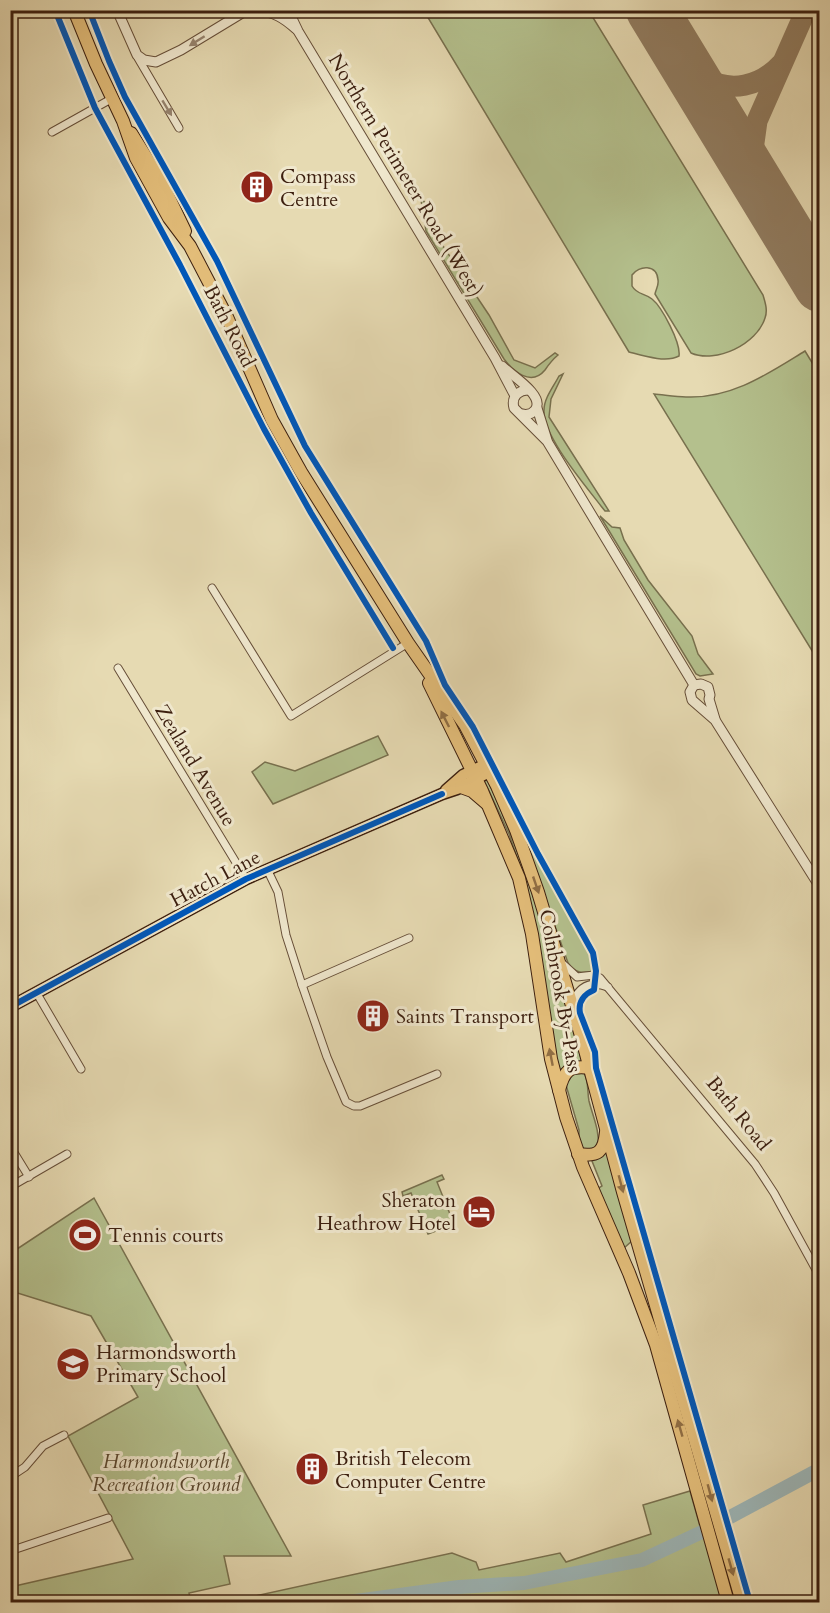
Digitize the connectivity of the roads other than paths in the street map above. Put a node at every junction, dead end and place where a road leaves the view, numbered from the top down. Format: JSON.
{"nodes":[{"id":1,"x":74,"y":10,"type":"edge"},
{"id":2,"x":117,"y":10,"type":"edge"},
{"id":3,"x":257,"y":10,"type":"edge"},
{"id":4,"x":288,"y":10,"type":"edge"},
{"id":5,"x":248,"y":11,"type":"edge"},
{"id":6,"x":298,"y":31,"type":"junction"},
{"id":7,"x":137,"y":55,"type":"junction"},
{"id":8,"x":165,"y":59,"type":"junction"},
{"id":9,"x":151,"y":81,"type":"junction"},
{"id":10,"x":111,"y":99,"type":"junction"},
{"id":11,"x":179,"y":128,"type":"dead end"},
{"id":12,"x":52,"y":132,"type":"dead end"},
{"id":13,"x":495,"y":358,"type":"junction"},
{"id":14,"x":529,"y":390,"type":"junction"},
{"id":15,"x":515,"y":396,"type":"junction"},
{"id":16,"x":537,"y":408,"type":"junction"},
{"id":17,"x":522,"y":414,"type":"junction"},
{"id":18,"x":547,"y":441,"type":"junction"},
{"id":19,"x":212,"y":588,"type":"dead end"},
{"id":20,"x":408,"y":643,"type":"junction"},
{"id":21,"x":419,"y":661,"type":"junction"},
{"id":22,"x":118,"y":668,"type":"dead end"},
{"id":23,"x":694,"y":686,"type":"junction"},
{"id":24,"x":709,"y":699,"type":"junction"},
{"id":25,"x":698,"y":704,"type":"junction"},
{"id":26,"x":715,"y":720,"type":"junction"},
{"id":27,"x":488,"y":768,"type":"junction"},
{"id":28,"x":474,"y":775,"type":"junction"},
{"id":29,"x":461,"y":787,"type":"junction"},
{"id":30,"x":442,"y":794,"type":"junction"},
{"id":31,"x":489,"y":806,"type":"junction"},
{"id":32,"x":267,"y":869,"type":"junction"},
{"id":33,"x":246,"y":879,"type":"junction"},
{"id":34,"x":819,"y":886,"type":"edge"},
{"id":35,"x":409,"y":938,"type":"dead end"},
{"id":36,"x":557,"y":957,"type":"junction"},
{"id":37,"x":302,"y":985,"type":"junction"},
{"id":38,"x":608,"y":987,"type":"junction"},
{"id":39,"x":36,"y":992,"type":"junction"},
{"id":40,"x":571,"y":1004,"type":"junction"},
{"id":41,"x":10,"y":1007,"type":"edge"},
{"id":42,"x":590,"y":1068,"type":"junction"},
{"id":43,"x":81,"y":1069,"type":"dead end"},
{"id":44,"x":436,"y":1074,"type":"dead end"},
{"id":45,"x":559,"y":1091,"type":"junction"},
{"id":46,"x":606,"y":1128,"type":"junction"},
{"id":47,"x":10,"y":1146,"type":"edge"},
{"id":48,"x":67,"y":1154,"type":"dead end"},
{"id":49,"x":578,"y":1154,"type":"junction"},
{"id":50,"x":29,"y":1177,"type":"junction"},
{"id":51,"x":10,"y":1187,"type":"edge"},
{"id":52,"x":819,"y":1277,"type":"edge"},
{"id":53,"x":64,"y":1435,"type":"dead end"},
{"id":54,"x":10,"y":1477,"type":"edge"},
{"id":55,"x":108,"y":1518,"type":"dead end"},
{"id":56,"x":10,"y":1551,"type":"edge"},
{"id":57,"x":728,"y":1602,"type":"edge"},
{"id":58,"x":742,"y":1602,"type":"edge"}],
"edges":[{"from":1,"to":10,"type":"highway","name":"Bath Road"},
{"from":2,"to":7,"type":"street"},
{"from":3,"to":6,"type":"street"},
{"from":4,"to":6,"type":"street","name":"Northern Perimeter Road (West)"},
{"from":5,"to":8,"type":"street","one_way":true},
{"from":6,"to":13,"type":"street","name":"Northern Perimeter Road (West)"},
{"from":7,"to":8,"type":"street"},
{"from":7,"to":9,"type":"street"},
{"from":8,"to":9,"type":"street"},
{"from":9,"to":11,"type":"street","one_way":true},
{"from":10,"to":12,"type":"street"},
{"from":10,"to":20,"type":"highway","name":"Bath Road"},
{"from":13,"to":14,"type":"street","name":"Northern Perimeter Road (West)"},
{"from":13,"to":15,"type":"street","name":"Northern Perimeter Road (West)"},
{"from":14,"to":15,"type":"street"},
{"from":14,"to":16,"type":"street"},
{"from":15,"to":17,"type":"street"},
{"from":16,"to":17,"type":"street"},
{"from":16,"to":18,"type":"street"},
{"from":17,"to":18,"type":"street"},
{"from":18,"to":23,"type":"street"},
{"from":19,"to":20,"type":"street"},
{"from":20,"to":21,"type":"highway","name":"Bath Road"},
{"from":21,"to":27,"type":"highway","name":"Colnbrook By-Pass"},
{"from":28,"to":21,"type":"highway","name":"Colnbrook By-Pass","one_way":true},
{"from":22,"to":33,"type":"street","name":"Zealand Avenue"},
{"from":23,"to":24,"type":"street"},
{"from":23,"to":25,"type":"street"},
{"from":24,"to":25,"type":"street"},
{"from":24,"to":26,"type":"street"},
{"from":25,"to":26,"type":"street"},
{"from":26,"to":34,"type":"street"},
{"from":27,"to":28,"type":"main road","name":"Hatch Lane"},
{"from":27,"to":36,"type":"highway","name":"Colnbrook By-Pass","one_way":true},
{"from":28,"to":29,"type":"main road","name":"Hatch Lane"},
{"from":28,"to":30,"type":"main road","name":"Hatch Lane"},
{"from":28,"to":31,"type":"highway","name":"Colnbrook By-Pass"},
{"from":29,"to":30,"type":"main road","name":"Hatch Lane"},
{"from":29,"to":31,"type":"highway"},
{"from":30,"to":32,"type":"main road","name":"Hatch Lane"},
{"from":45,"to":31,"type":"highway","name":"Colnbrook By-Pass","one_way":true},
{"from":32,"to":33,"type":"main road","name":"Hatch Lane"},
{"from":32,"to":37,"type":"street"},
{"from":33,"to":39,"type":"main road","name":"Hatch Lane"},
{"from":35,"to":37,"type":"street"},
{"from":36,"to":38,"type":"street","name":"Bath Road"},
{"from":36,"to":40,"type":"highway","name":"Colnbrook By-Pass"},
{"from":37,"to":44,"type":"street"},
{"from":38,"to":40,"type":"street"},
{"from":38,"to":52,"type":"street","name":"Bath Road"},
{"from":39,"to":41,"type":"main road","name":"Hatch Lane"},
{"from":39,"to":43,"type":"street"},
{"from":40,"to":42,"type":"highway","name":"Colnbrook By-Pass"},
{"from":42,"to":45,"type":"highway"},
{"from":42,"to":46,"type":"highway","name":"Colnbrook By-Pass"},
{"from":45,"to":49,"type":"highway","name":"Colnbrook By-Pass"},
{"from":46,"to":49,"type":"highway"},
{"from":46,"to":58,"type":"highway","name":"Colnbrook By-Pass","one_way":true},
{"from":47,"to":50,"type":"street"},
{"from":48,"to":50,"type":"street"},
{"from":57,"to":49,"type":"highway","name":"Colnbrook By-Pass","one_way":true},
{"from":50,"to":51,"type":"street"},
{"from":53,"to":54,"type":"street"},
{"from":55,"to":56,"type":"street"}]}
